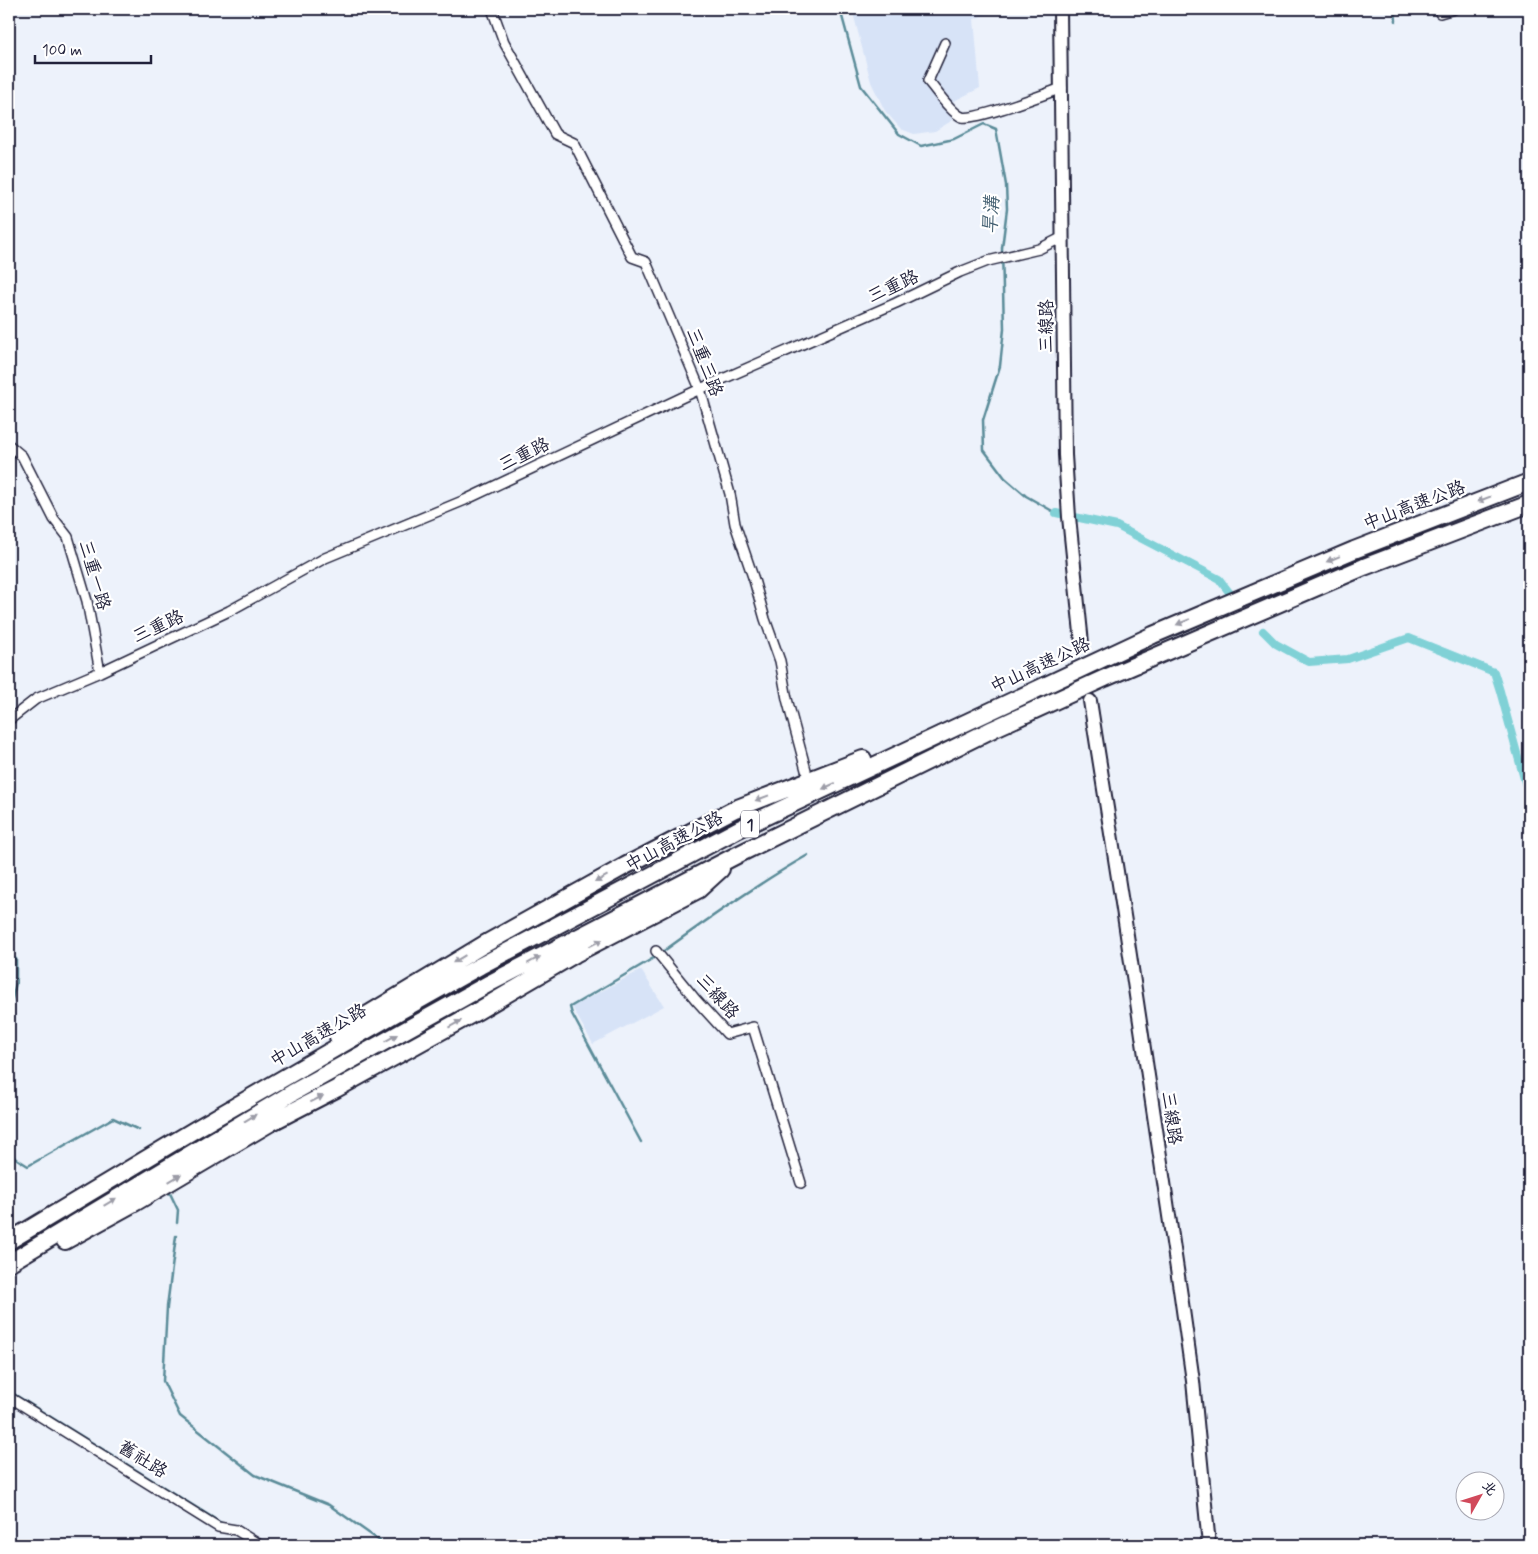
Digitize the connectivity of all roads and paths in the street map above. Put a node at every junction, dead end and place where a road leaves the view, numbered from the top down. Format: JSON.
{"nodes":[{"id":1,"x":492,"y":9,"type":"edge"},
{"id":2,"x":1060,"y":9,"type":"edge"},
{"id":3,"x":1454,"y":9,"type":"edge"},
{"id":4,"x":1440,"y":13,"type":"dead end"},
{"id":5,"x":945,"y":43,"type":"dead end"},
{"id":6,"x":1062,"y":88,"type":"junction"},
{"id":7,"x":1063,"y":237,"type":"junction"},
{"id":8,"x":700,"y":389,"type":"junction"},
{"id":9,"x":9,"y":445,"type":"edge"},
{"id":10,"x":1529,"y":482,"type":"edge"},
{"id":11,"x":1529,"y":504,"type":"edge"},
{"id":12,"x":1082,"y":643,"type":"dead end"},
{"id":13,"x":100,"y":672,"type":"junction"},
{"id":14,"x":1090,"y":701,"type":"dead end"},
{"id":15,"x":9,"y":720,"type":"edge"},
{"id":16,"x":806,"y":770,"type":"dead end"},
{"id":17,"x":656,"y":951,"type":"dead end"},
{"id":18,"x":801,"y":1183,"type":"dead end"},
{"id":19,"x":9,"y":1241,"type":"edge"},
{"id":20,"x":9,"y":1265,"type":"edge"},
{"id":21,"x":9,"y":1397,"type":"edge"},
{"id":22,"x":1210,"y":1543,"type":"edge"},
{"id":23,"x":260,"y":1545,"type":"edge"}],
"edges":[{"from":1,"to":8,"type":"street","name":"三重三路"},
{"from":2,"to":6,"type":"street","name":"三線路"},
{"from":3,"to":4,"type":"street"},
{"from":5,"to":6,"type":"street"},
{"from":6,"to":7,"type":"street","name":"三線路"},
{"from":7,"to":8,"type":"street","name":"三重路"},
{"from":7,"to":12,"type":"street","name":"三線路"},
{"from":8,"to":13,"type":"street","name":"三重路"},
{"from":8,"to":16,"type":"street","name":"三重三路"},
{"from":9,"to":13,"type":"street","name":"三重一路"},
{"from":10,"to":19,"type":"highway","name":"中山高速公路","number":"1","one_way":true},
{"from":20,"to":11,"type":"highway","number":"1","one_way":true},
{"from":13,"to":15,"type":"street","name":"三重路"},
{"from":14,"to":22,"type":"street","name":"三線路"},
{"from":17,"to":18,"type":"street","name":"三線路"},
{"from":21,"to":23,"type":"street","name":"舊社路"}]}
